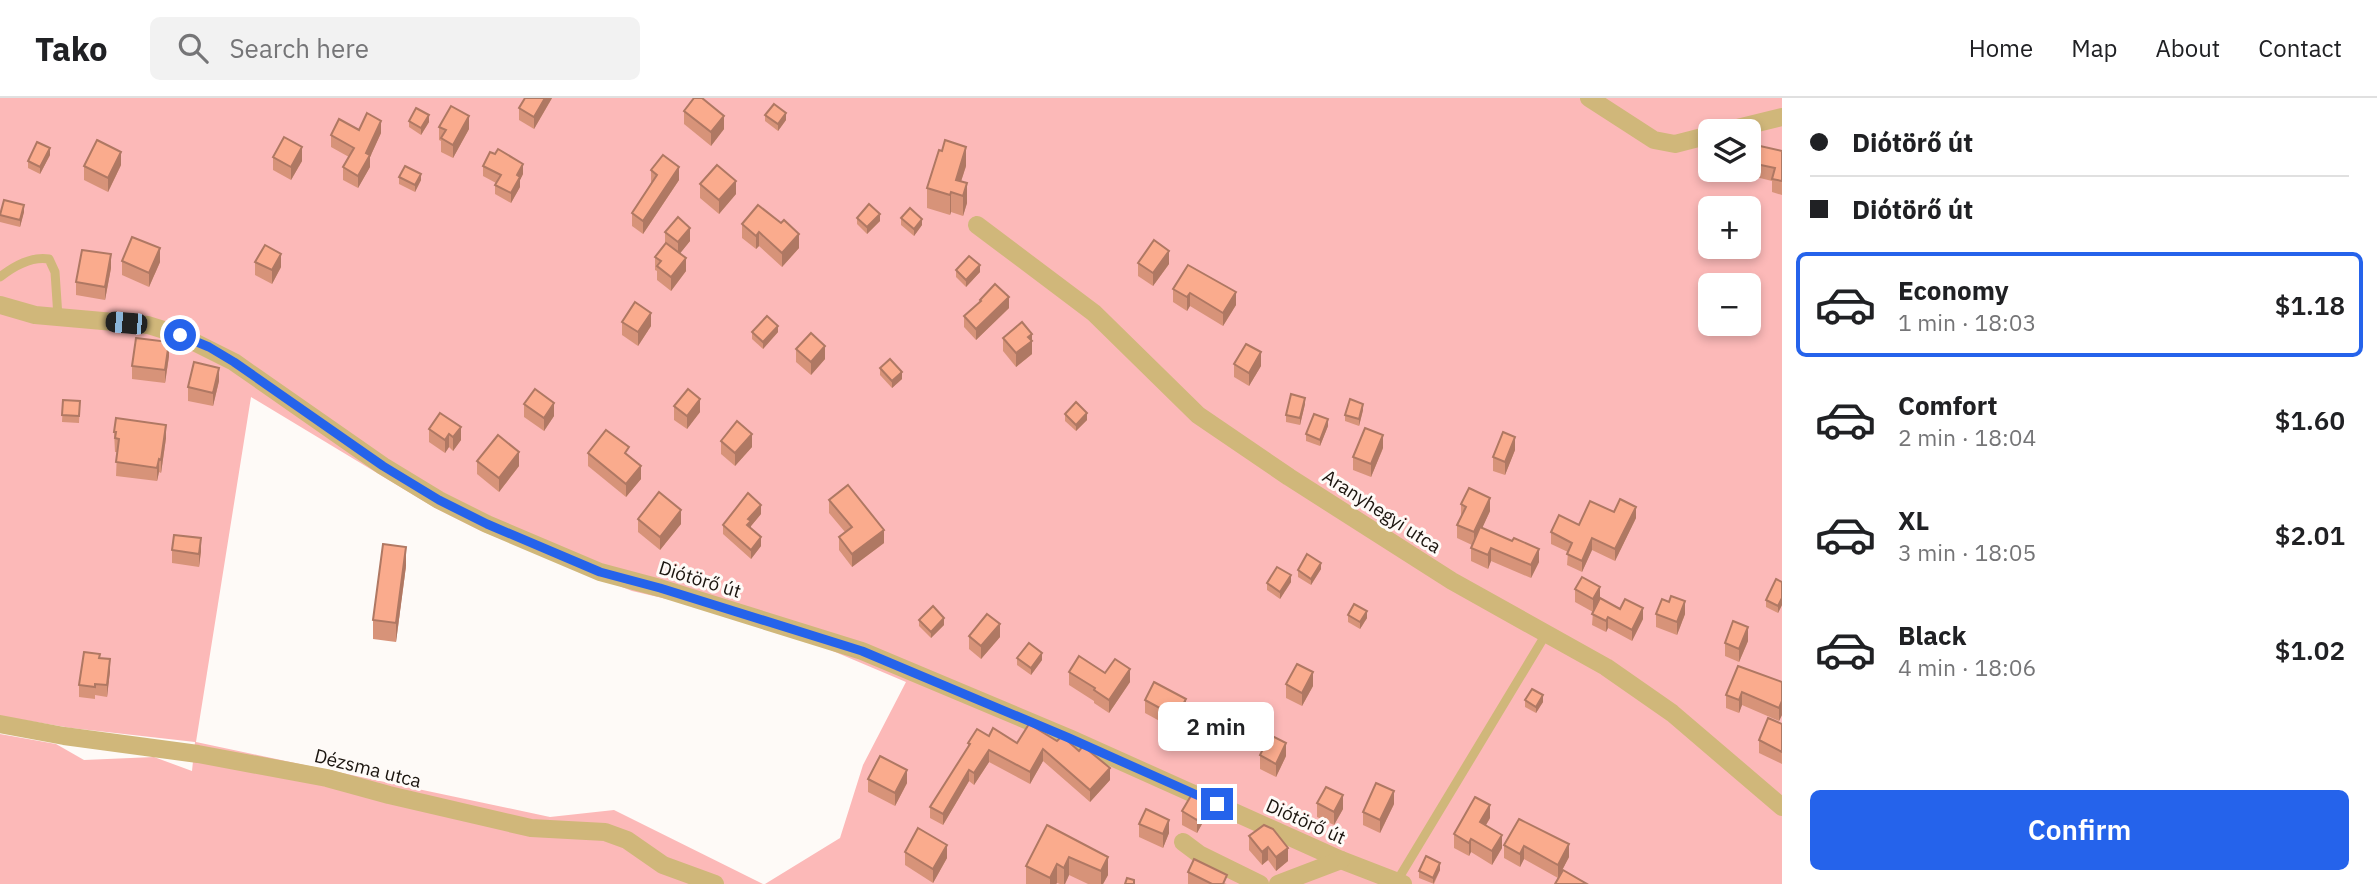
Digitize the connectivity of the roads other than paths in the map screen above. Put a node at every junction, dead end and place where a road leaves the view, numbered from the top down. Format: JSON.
{"nodes":[{"id":1,"x":1589,"y":98,"type":"edge"},
{"id":2,"x":1782,"y":117,"type":"edge"},
{"id":3,"x":1761,"y":122,"type":"edge"},
{"id":4,"x":1698,"y":138,"type":"edge"},
{"id":5,"x":977,"y":225,"type":"dead end"},
{"id":6,"x":0,"y":277,"type":"edge"},
{"id":7,"x":0,"y":305,"type":"edge"},
{"id":8,"x":58,"y":317,"type":"junction"},
{"id":9,"x":1546,"y":634,"type":"junction"},
{"id":10,"x":0,"y":724,"type":"edge"},
{"id":11,"x":1782,"y":807,"type":"edge"},
{"id":12,"x":1184,"y":842,"type":"dead end"},
{"id":13,"x":1341,"y":860,"type":"junction"},
{"id":14,"x":1400,"y":882,"type":"edge"},
{"id":15,"x":715,"y":884,"type":"edge"},
{"id":16,"x":1260,"y":884,"type":"edge"},
{"id":17,"x":1278,"y":884,"type":"edge"}],
"edges":[{"from":1,"to":4,"type":"street"},
{"from":2,"to":3,"type":"street"},
{"from":5,"to":9,"type":"street","name":"Aranyhegyi utca"},
{"from":6,"to":8,"type":"lane"},
{"from":7,"to":8,"type":"street","name":"Diótörő út"},
{"from":8,"to":13,"type":"street","name":"Diótörő út"},
{"from":9,"to":11,"type":"street","name":"Aranyhegyi utca"},
{"from":9,"to":14,"type":"lane"},
{"from":10,"to":15,"type":"street","name":"Dézsma utca"},
{"from":12,"to":16,"type":"street"},
{"from":13,"to":14,"type":"street","name":"Diótörő út"},
{"from":13,"to":17,"type":"street"}]}
